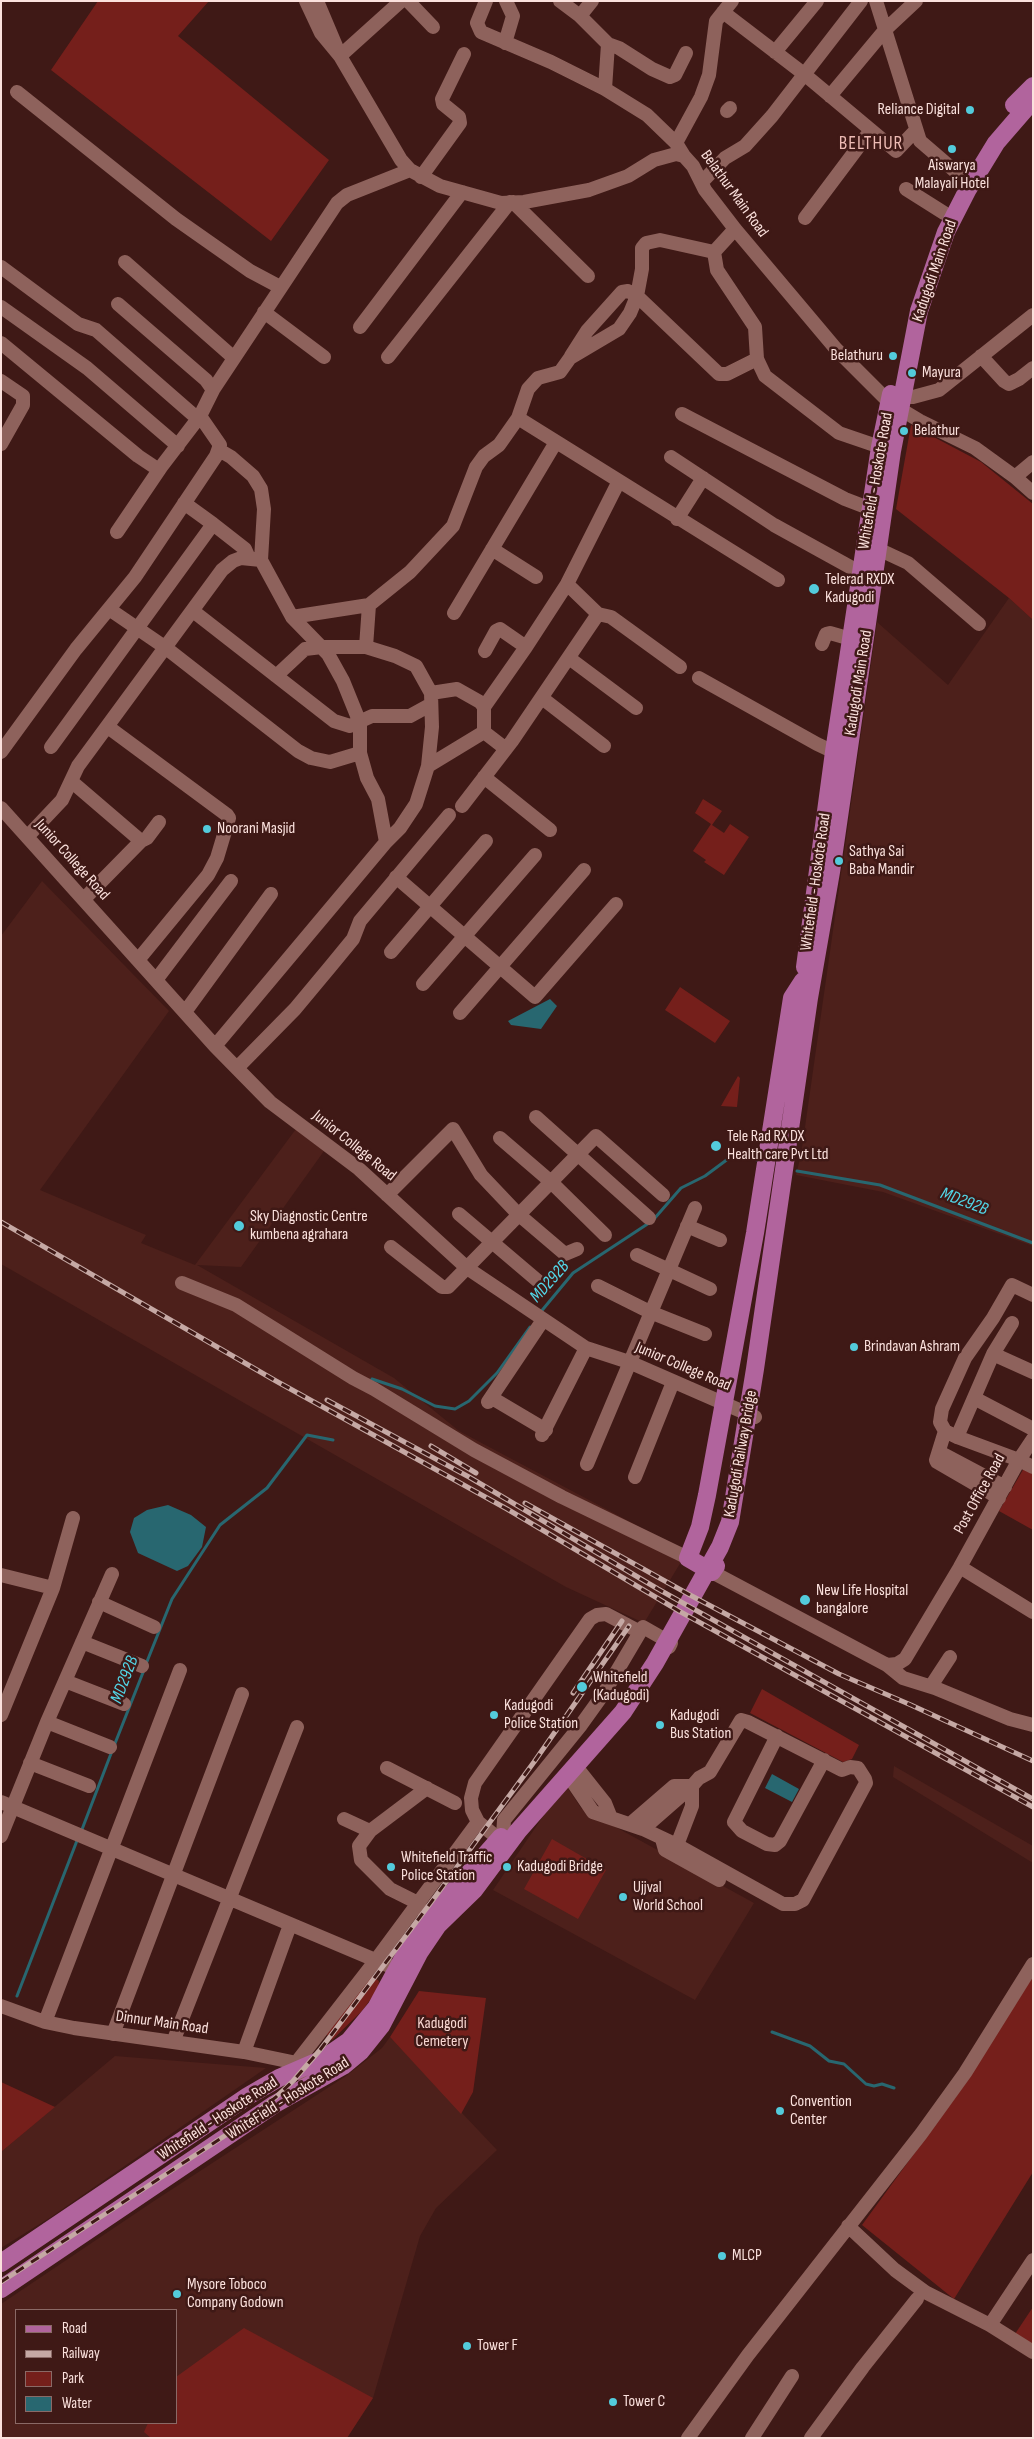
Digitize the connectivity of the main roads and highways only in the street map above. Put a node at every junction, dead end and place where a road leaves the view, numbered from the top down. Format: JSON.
{"nodes":[{"id":1,"x":1033,"y":86,"type":"edge"},
{"id":2,"x":1033,"y":100,"type":"edge"},
{"id":3,"x":898,"y":403,"type":"junction"},
{"id":4,"x":841,"y":753,"type":"junction"},
{"id":5,"x":806,"y":990,"type":"junction"},
{"id":6,"x":508,"y":1835,"type":"junction"},
{"id":7,"x":402,"y":1971,"type":"junction"},
{"id":8,"x":62,"y":2223,"type":"junction"},
{"id":9,"x":72,"y":2242,"type":"junction"},
{"id":10,"x":1,"y":2264,"type":"edge"},
{"id":11,"x":1,"y":2289,"type":"edge"}],
"edges":[{"from":1,"to":3,"type":"main road","name":"Whitefield - Hoskote Road"},
{"from":2,"to":3,"type":"main road","name":"Kadugodi Main Road"},
{"from":3,"to":4,"type":"main road","name":"Kadugodi Main Road"},
{"from":3,"to":4,"type":"main road","name":"Whitefield - Hoskote Road"},
{"from":4,"to":5,"type":"main road","name":"Kadugodi Main Road"},
{"from":5,"to":5,"type":"main road"},
{"from":5,"to":6,"type":"main road","name":"Kadugodi Railway Bridge"},
{"from":6,"to":7,"type":"main road","name":"WhiteField - Hoskote Road"},
{"from":6,"to":7,"type":"main road","name":"Whitefield - Hoskote Road"},
{"from":7,"to":8,"type":"main road","name":"Whitefield - Hoskote Road"},
{"from":7,"to":9,"type":"main road","name":"WhiteField - Hoskote Road"},
{"from":8,"to":9,"type":"main road"},
{"from":8,"to":10,"type":"main road","name":"Whitefield - Hoskote Road"},
{"from":9,"to":11,"type":"main road","name":"WhiteField - Hoskote Road"}]}
